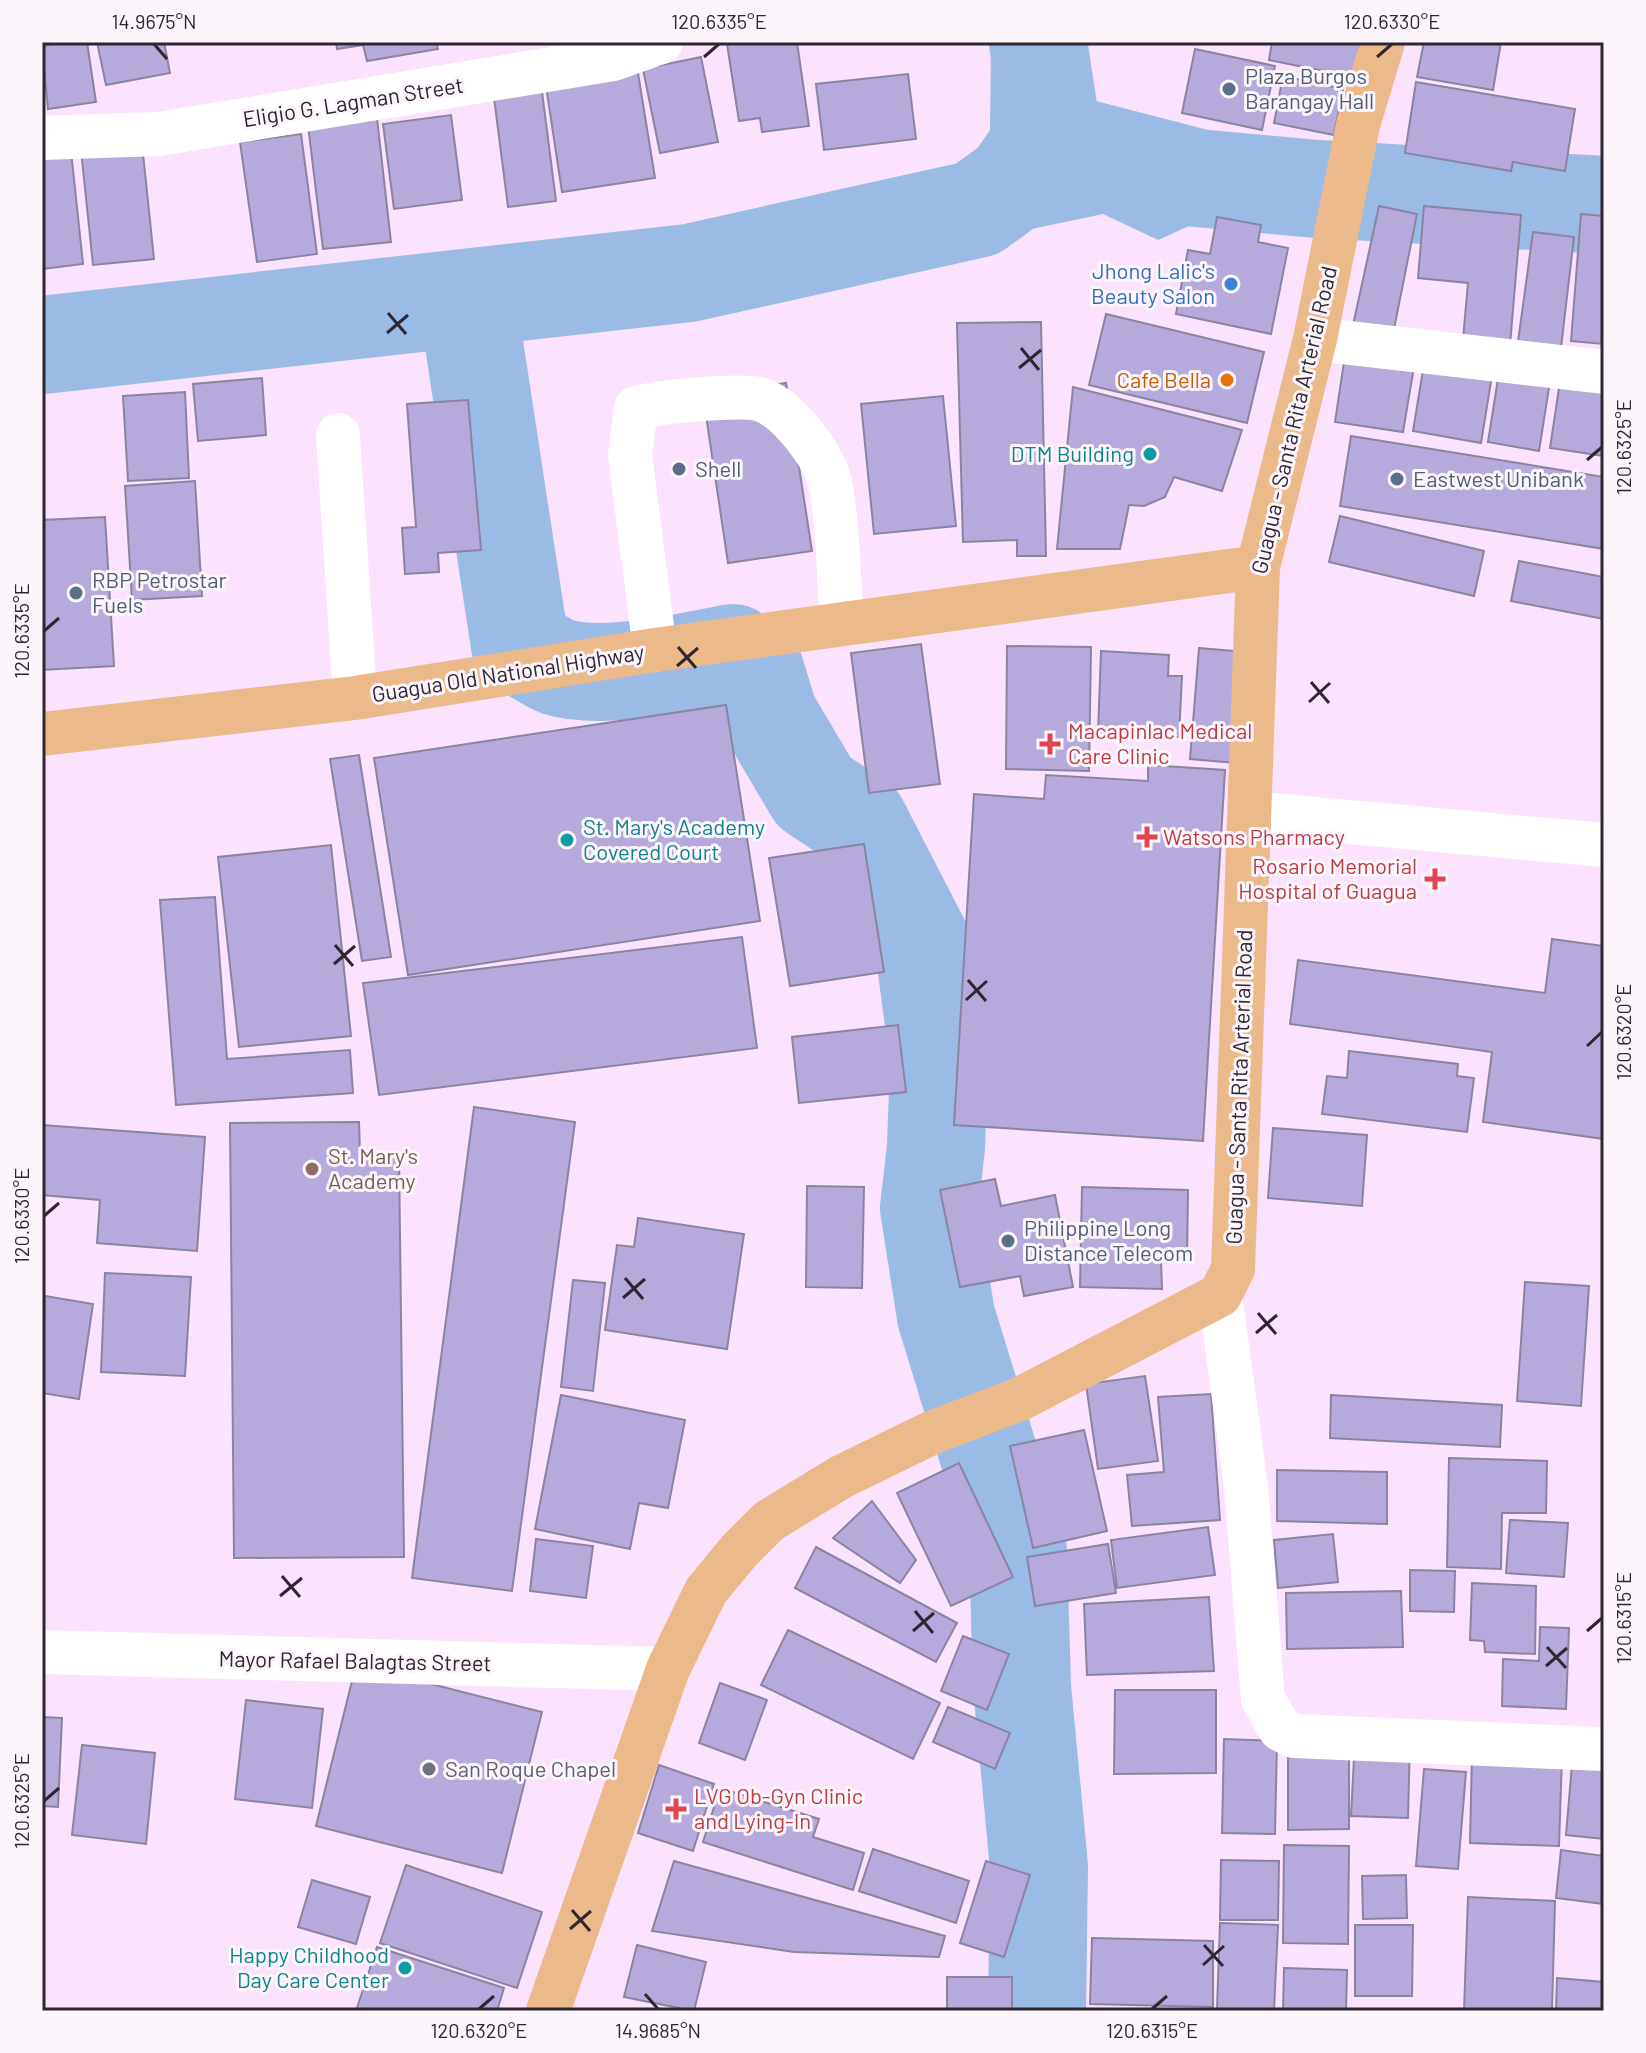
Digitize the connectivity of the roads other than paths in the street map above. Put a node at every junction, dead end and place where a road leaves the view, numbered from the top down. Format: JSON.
{"nodes":[{"id":1,"x":661,"y":42,"type":"edge"},
{"id":2,"x":1383,"y":42,"type":"edge"},
{"id":3,"x":42,"y":138,"type":"edge"},
{"id":4,"x":1315,"y":339,"type":"junction"},
{"id":5,"x":1604,"y":372,"type":"edge"},
{"id":6,"x":338,"y":435,"type":"dead end"},
{"id":7,"x":1258,"y":567,"type":"junction"},
{"id":8,"x":842,"y":623,"type":"junction"},
{"id":9,"x":640,"y":653,"type":"junction"},
{"id":10,"x":355,"y":698,"type":"junction"},
{"id":11,"x":42,"y":734,"type":"edge"},
{"id":12,"x":1249,"y":813,"type":"junction"},
{"id":13,"x":1604,"y":845,"type":"edge"},
{"id":14,"x":1220,"y":1295,"type":"junction"},
{"id":15,"x":42,"y":1652,"type":"edge"},
{"id":16,"x":668,"y":1669,"type":"junction"},
{"id":17,"x":1604,"y":1749,"type":"edge"},
{"id":18,"x":548,"y":2011,"type":"edge"}],
"edges":[{"from":1,"to":3,"type":"street","name":"Eligio G. Lagman Street"},
{"from":2,"to":4,"type":"main road","name":"Guagua - Santa Rita Arterial Road"},
{"from":4,"to":5,"type":"street"},
{"from":4,"to":7,"type":"main road","name":"Guagua - Santa Rita Arterial Road"},
{"from":6,"to":10,"type":"street"},
{"from":7,"to":8,"type":"main road","name":"Guagua Old National Highway"},
{"from":7,"to":12,"type":"main road","name":"Guagua - Santa Rita Arterial Road"},
{"from":8,"to":9,"type":"main road","name":"Guagua Old National Highway"},
{"from":8,"to":9,"type":"street"},
{"from":9,"to":10,"type":"main road","name":"Guagua Old National Highway"},
{"from":10,"to":11,"type":"main road","name":"Guagua Old National Highway"},
{"from":12,"to":13,"type":"street"},
{"from":12,"to":14,"type":"main road","name":"Guagua - Santa Rita Arterial Road"},
{"from":14,"to":16,"type":"main road"},
{"from":14,"to":17,"type":"street"},
{"from":15,"to":16,"type":"street","name":"Mayor Rafael Balagtas Street"},
{"from":16,"to":18,"type":"main road"}]}
